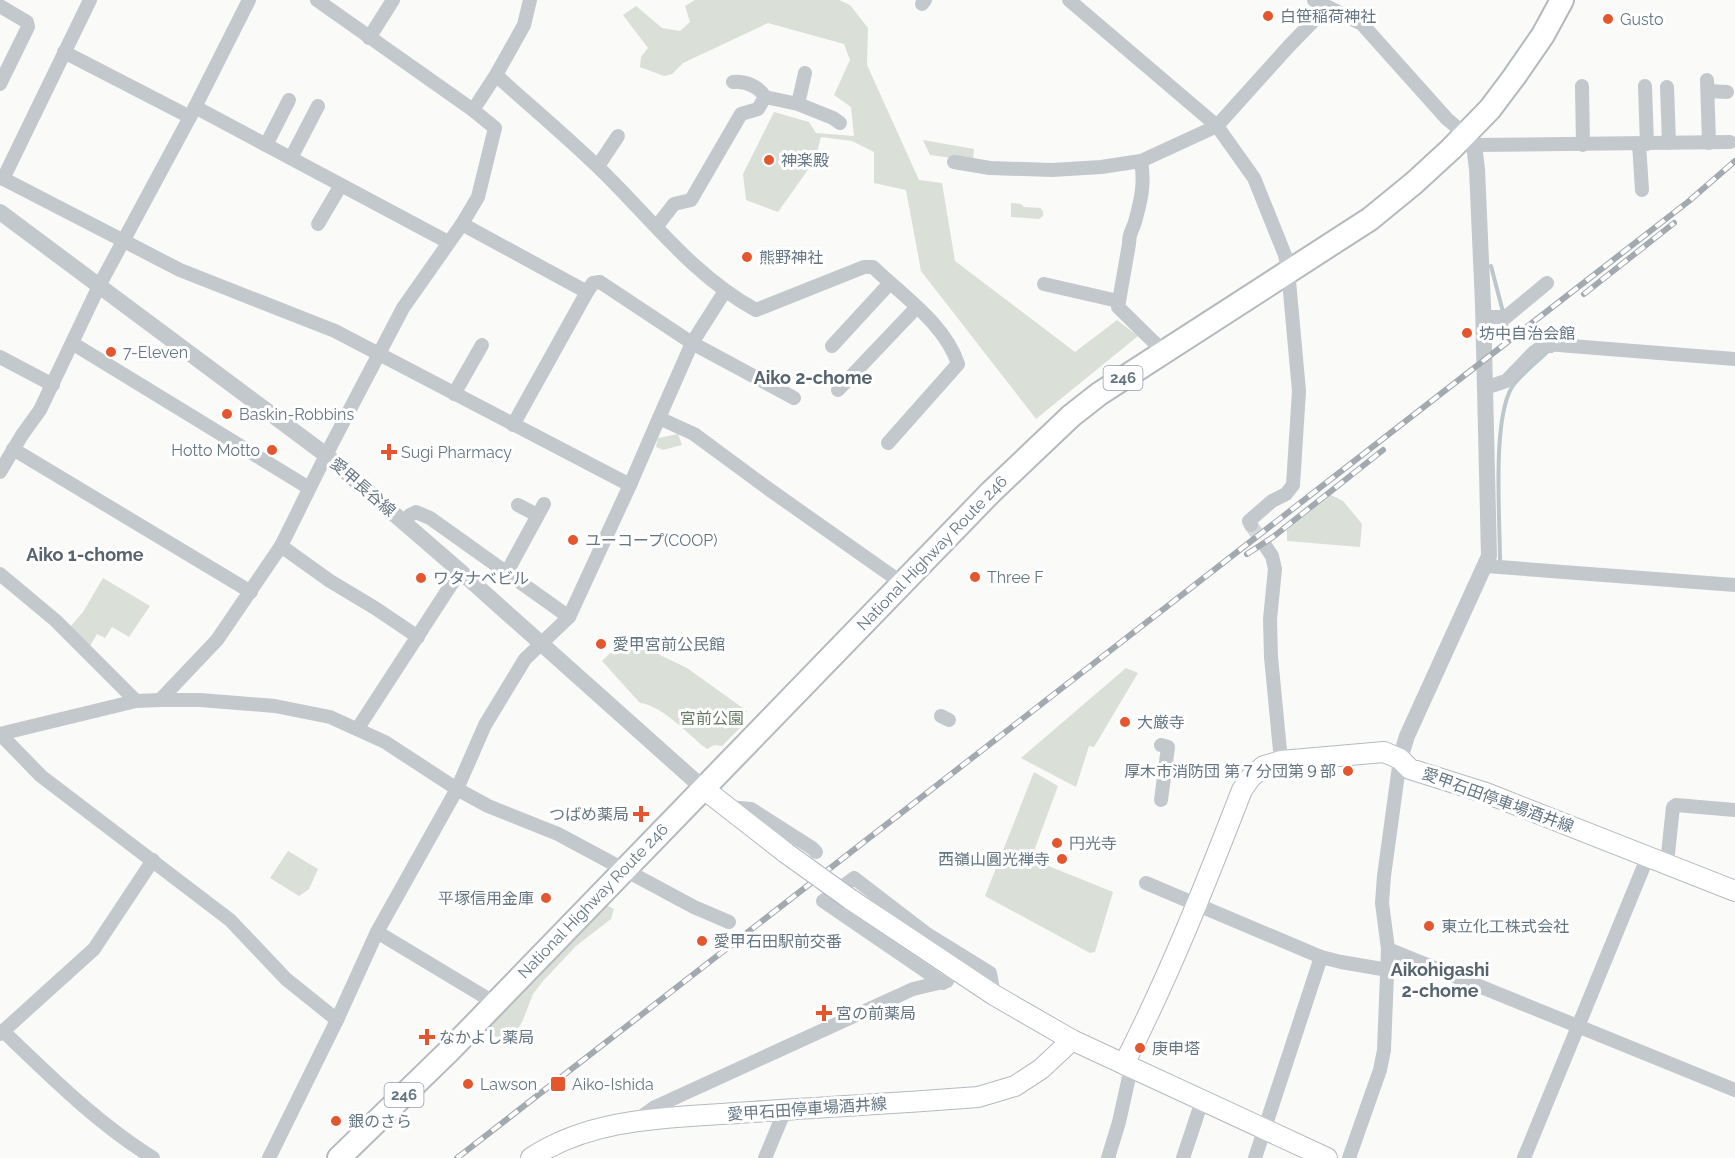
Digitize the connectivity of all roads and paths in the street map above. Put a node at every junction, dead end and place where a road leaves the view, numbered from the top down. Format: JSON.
{"nodes":[{"id":1,"x":90,"y":0,"type":"edge"},
{"id":2,"x":249,"y":0,"type":"edge"},
{"id":3,"x":317,"y":0,"type":"edge"},
{"id":4,"x":393,"y":0,"type":"edge"},
{"id":5,"x":530,"y":0,"type":"edge"},
{"id":6,"x":1069,"y":0,"type":"edge"},
{"id":7,"x":1314,"y":0,"type":"edge"},
{"id":8,"x":1562,"y":0,"type":"edge"},
{"id":9,"x":0,"y":6,"type":"edge"},
{"id":10,"x":1327,"y":7,"type":"junction"},
{"id":11,"x":369,"y":38,"type":"junction"},
{"id":12,"x":64,"y":52,"type":"junction"},
{"id":13,"x":805,"y":73,"type":"dead end"},
{"id":14,"x":496,"y":75,"type":"junction"},
{"id":15,"x":733,"y":82,"type":"dead end"},
{"id":16,"x":0,"y":84,"type":"edge"},
{"id":17,"x":1582,"y":86,"type":"dead end"},
{"id":18,"x":1645,"y":86,"type":"dead end"},
{"id":19,"x":1667,"y":87,"type":"dead end"},
{"id":20,"x":1727,"y":92,"type":"dead end"},
{"id":21,"x":765,"y":97,"type":"junction"},
{"id":22,"x":285,"y":104,"type":"dead end"},
{"id":23,"x":798,"y":104,"type":"junction"},
{"id":24,"x":473,"y":110,"type":"junction"},
{"id":25,"x":193,"y":112,"type":"junction"},
{"id":26,"x":313,"y":113,"type":"dead end"},
{"id":27,"x":840,"y":123,"type":"dead end"},
{"id":28,"x":1217,"y":126,"type":"junction"},
{"id":29,"x":618,"y":136,"type":"dead end"},
{"id":30,"x":1470,"y":140,"type":"junction"},
{"id":31,"x":1730,"y":142,"type":"dead end"},
{"id":32,"x":1669,"y":143,"type":"junction"},
{"id":33,"x":1709,"y":143,"type":"junction"},
{"id":34,"x":1643,"y":144,"type":"junction"},
{"id":35,"x":266,"y":145,"type":"junction"},
{"id":36,"x":1583,"y":145,"type":"junction"},
{"id":37,"x":291,"y":158,"type":"junction"},
{"id":38,"x":1142,"y":161,"type":"junction"},
{"id":39,"x":954,"y":162,"type":"dead end"},
{"id":40,"x":598,"y":166,"type":"junction"},
{"id":41,"x":2,"y":178,"type":"edge"},
{"id":42,"x":1644,"y":183,"type":"dead end"},
{"id":43,"x":341,"y":185,"type":"junction"},
{"id":44,"x":0,"y":212,"type":"edge"},
{"id":45,"x":318,"y":224,"type":"dead end"},
{"id":46,"x":462,"y":224,"type":"junction"},
{"id":47,"x":657,"y":226,"type":"junction"},
{"id":48,"x":124,"y":240,"type":"junction"},
{"id":49,"x":448,"y":242,"type":"junction"},
{"id":50,"x":1288,"y":270,"type":"junction"},
{"id":51,"x":1547,"y":283,"type":"dead end"},
{"id":52,"x":890,"y":284,"type":"junction"},
{"id":53,"x":99,"y":286,"type":"junction"},
{"id":54,"x":1050,"y":289,"type":"dead end"},
{"id":55,"x":725,"y":291,"type":"junction"},
{"id":56,"x":587,"y":292,"type":"junction"},
{"id":57,"x":1118,"y":301,"type":"junction"},
{"id":58,"x":916,"y":308,"type":"junction"},
{"id":59,"x":1483,"y":317,"type":"junction"},
{"id":60,"x":72,"y":343,"type":"junction"},
{"id":61,"x":692,"y":343,"type":"junction"},
{"id":62,"x":482,"y":345,"type":"dead end"},
{"id":63,"x":832,"y":346,"type":"dead end"},
{"id":64,"x":1163,"y":351,"type":"junction"},
{"id":65,"x":378,"y":355,"type":"junction"},
{"id":66,"x":0,"y":357,"type":"edge"},
{"id":67,"x":868,"y":359,"type":"junction"},
{"id":68,"x":1735,"y":359,"type":"edge"},
{"id":69,"x":879,"y":369,"type":"dead end"},
{"id":70,"x":53,"y":386,"type":"junction"},
{"id":71,"x":1485,"y":388,"type":"junction"},
{"id":72,"x":838,"y":390,"type":"dead end"},
{"id":73,"x":454,"y":394,"type":"junction"},
{"id":74,"x":794,"y":398,"type":"dead end"},
{"id":75,"x":659,"y":418,"type":"junction"},
{"id":76,"x":513,"y":425,"type":"junction"},
{"id":77,"x":888,"y":443,"type":"dead end"},
{"id":78,"x":13,"y":449,"type":"junction"},
{"id":79,"x":326,"y":455,"type":"junction"},
{"id":80,"x":0,"y":472,"type":"edge"},
{"id":81,"x":630,"y":485,"type":"junction"},
{"id":82,"x":309,"y":488,"type":"junction"},
{"id":83,"x":518,"y":505,"type":"dead end"},
{"id":84,"x":404,"y":522,"type":"junction"},
{"id":85,"x":1251,"y":525,"type":"dead end"},
{"id":86,"x":281,"y":546,"type":"junction"},
{"id":87,"x":1266,"y":547,"type":"tunnel mouth"},
{"id":88,"x":1486,"y":566,"type":"junction"},
{"id":89,"x":460,"y":571,"type":"junction"},
{"id":90,"x":507,"y":572,"type":"junction"},
{"id":91,"x":0,"y":574,"type":"edge"},
{"id":92,"x":902,"y":582,"type":"junction"},
{"id":93,"x":1735,"y":585,"type":"edge"},
{"id":94,"x":251,"y":592,"type":"junction"},
{"id":95,"x":569,"y":616,"type":"junction"},
{"id":96,"x":418,"y":637,"type":"junction"},
{"id":97,"x":541,"y":643,"type":"junction"},
{"id":98,"x":160,"y":700,"type":"junction"},
{"id":99,"x":136,"y":701,"type":"junction"},
{"id":100,"x":358,"y":728,"type":"junction"},
{"id":101,"x":0,"y":734,"type":"edge"},
{"id":102,"x":1161,"y":745,"type":"dead end"},
{"id":103,"x":1400,"y":759,"type":"junction"},
{"id":104,"x":1281,"y":761,"type":"junction"},
{"id":105,"x":457,"y":789,"type":"junction"},
{"id":106,"x":704,"y":789,"type":"junction"},
{"id":107,"x":1161,"y":800,"type":"dead end"},
{"id":108,"x":727,"y":807,"type":"junction"},
{"id":109,"x":1735,"y":810,"type":"edge"},
{"id":110,"x":816,"y":852,"type":"dead end"},
{"id":111,"x":1648,"y":856,"type":"junction"},
{"id":112,"x":153,"y":860,"type":"junction"},
{"id":113,"x":1666,"y":863,"type":"junction"},
{"id":114,"x":624,"y":870,"type":"junction"},
{"id":115,"x":1146,"y":883,"type":"dead end"},
{"id":116,"x":1735,"y":891,"type":"edge"},
{"id":117,"x":1197,"y":906,"type":"junction"},
{"id":118,"x":729,"y":922,"type":"dead end"},
{"id":119,"x":377,"y":932,"type":"junction"},
{"id":120,"x":1388,"y":950,"type":"junction"},
{"id":121,"x":1321,"y":957,"type":"junction"},
{"id":122,"x":1388,"y":970,"type":"junction"},
{"id":123,"x":962,"y":973,"type":"junction"},
{"id":124,"x":943,"y":983,"type":"junction"},
{"id":125,"x":994,"y":994,"type":"junction"},
{"id":126,"x":495,"y":1003,"type":"junction"},
{"id":127,"x":337,"y":1020,"type":"junction"},
{"id":128,"x":1577,"y":1026,"type":"junction"},
{"id":129,"x":2,"y":1033,"type":"edge"},
{"id":130,"x":1072,"y":1040,"type":"junction"},
{"id":131,"x":1128,"y":1066,"type":"junction"},
{"id":132,"x":1735,"y":1090,"type":"edge"},
{"id":133,"x":1202,"y":1101,"type":"junction"},
{"id":134,"x":785,"y":1110,"type":"junction"},
{"id":135,"x":636,"y":1121,"type":"junction"},
{"id":136,"x":1264,"y":1129,"type":"junction"},
{"id":137,"x":153,"y":1158,"type":"edge"},
{"id":138,"x":269,"y":1158,"type":"edge"},
{"id":139,"x":339,"y":1158,"type":"edge"},
{"id":140,"x":531,"y":1158,"type":"edge"},
{"id":141,"x":765,"y":1158,"type":"edge"},
{"id":142,"x":1108,"y":1158,"type":"edge"},
{"id":143,"x":1183,"y":1158,"type":"edge"},
{"id":144,"x":1255,"y":1158,"type":"edge"},
{"id":145,"x":1327,"y":1158,"type":"edge"},
{"id":146,"x":1349,"y":1158,"type":"edge"},
{"id":147,"x":1524,"y":1158,"type":"edge"}],
"edges":[{"from":1,"to":12,"type":"street"},
{"from":2,"to":25,"type":"street"},
{"from":3,"to":11,"type":"street"},
{"from":4,"to":11,"type":"street"},
{"from":5,"to":14,"type":"street"},
{"from":6,"to":28,"type":"street"},
{"from":7,"to":10,"type":"street"},
{"from":8,"to":30,"type":"highway","name":"National Highway Route 246","number":"246"},
{"from":9,"to":16,"type":"street"},
{"from":10,"to":28,"type":"street"},
{"from":10,"to":30,"type":"street"},
{"from":11,"to":24,"type":"street"},
{"from":12,"to":25,"type":"street"},
{"from":12,"to":41,"type":"street"},
{"from":13,"to":23,"type":"street"},
{"from":14,"to":24,"type":"street"},
{"from":14,"to":40,"type":"street"},
{"from":15,"to":21,"type":"street"},
{"from":17,"to":36,"type":"street"},
{"from":18,"to":34,"type":"street"},
{"from":19,"to":32,"type":"street"},
{"from":20,"to":33,"type":"street"},
{"from":21,"to":23,"type":"street"},
{"from":21,"to":47,"type":"street"},
{"from":22,"to":35,"type":"street"},
{"from":23,"to":27,"type":"street"},
{"from":24,"to":46,"type":"street"},
{"from":25,"to":35,"type":"street"},
{"from":25,"to":48,"type":"street"},
{"from":26,"to":37,"type":"street"},
{"from":28,"to":38,"type":"street"},
{"from":28,"to":50,"type":"street"},
{"from":29,"to":40,"type":"street"},
{"from":30,"to":36,"type":"street"},
{"from":30,"to":50,"type":"highway","name":"National Highway Route 246","number":"246"},
{"from":30,"to":59,"type":"street"},
{"from":31,"to":33,"type":"street"},
{"from":32,"to":33,"type":"street"},
{"from":32,"to":34,"type":"street"},
{"from":34,"to":36,"type":"street"},
{"from":34,"to":42,"type":"street"},
{"from":35,"to":37,"type":"street"},
{"from":37,"to":43,"type":"street"},
{"from":38,"to":39,"type":"street"},
{"from":38,"to":57,"type":"street"},
{"from":40,"to":47,"type":"street"},
{"from":41,"to":48,"type":"street"},
{"from":43,"to":45,"type":"street"},
{"from":43,"to":49,"type":"street"},
{"from":44,"to":53,"type":"street","name":"愛甲長谷線"},
{"from":46,"to":49,"type":"street"},
{"from":46,"to":56,"type":"street"},
{"from":47,"to":55,"type":"street"},
{"from":48,"to":53,"type":"street"},
{"from":48,"to":65,"type":"street"},
{"from":49,"to":65,"type":"street"},
{"from":50,"to":64,"type":"highway","name":"National Highway Route 246","number":"246"},
{"from":50,"to":85,"type":"street"},
{"from":51,"to":59,"type":"street"},
{"from":52,"to":55,"type":"street"},
{"from":52,"to":58,"type":"street"},
{"from":52,"to":63,"type":"street"},
{"from":53,"to":60,"type":"street"},
{"from":53,"to":79,"type":"street","name":"愛甲長谷線"},
{"from":54,"to":57,"type":"street"},
{"from":55,"to":61,"type":"street"},
{"from":56,"to":61,"type":"street"},
{"from":56,"to":76,"type":"street"},
{"from":57,"to":64,"type":"street"},
{"from":58,"to":67,"type":"street"},
{"from":58,"to":77,"type":"street"},
{"from":59,"to":71,"type":"street"},
{"from":60,"to":70,"type":"street"},
{"from":60,"to":82,"type":"street"},
{"from":61,"to":74,"type":"street"},
{"from":61,"to":75,"type":"street"},
{"from":62,"to":73,"type":"street"},
{"from":64,"to":92,"type":"highway","name":"National Highway Route 246","number":"246"},
{"from":65,"to":73,"type":"street"},
{"from":65,"to":79,"type":"street"},
{"from":66,"to":70,"type":"street"},
{"from":67,"to":69,"type":"street"},
{"from":67,"to":72,"type":"street"},
{"from":68,"to":71,"type":"street"},
{"from":70,"to":78,"type":"street"},
{"from":71,"to":88,"type":"street"},
{"from":73,"to":76,"type":"street"},
{"from":75,"to":81,"type":"street"},
{"from":75,"to":92,"type":"street"},
{"from":76,"to":81,"type":"street"},
{"from":78,"to":80,"type":"street"},
{"from":78,"to":94,"type":"street"},
{"from":79,"to":82,"type":"street"},
{"from":79,"to":84,"type":"street","name":"愛甲長谷線"},
{"from":81,"to":95,"type":"street"},
{"from":82,"to":86,"type":"street"},
{"from":83,"to":90,"type":"street"},
{"from":84,"to":89,"type":"street","name":"愛甲長谷線"},
{"from":84,"to":90,"type":"street"},
{"from":86,"to":94,"type":"street"},
{"from":86,"to":96,"type":"street"},
{"from":87,"to":104,"type":"street"},
{"from":88,"to":93,"type":"street"},
{"from":88,"to":103,"type":"street"},
{"from":89,"to":96,"type":"street"},
{"from":89,"to":97,"type":"street","name":"愛甲長谷線"},
{"from":90,"to":95,"type":"street"},
{"from":91,"to":99,"type":"street"},
{"from":92,"to":106,"type":"highway","name":"National Highway Route 246","number":"246"},
{"from":94,"to":98,"type":"street"},
{"from":95,"to":97,"type":"street"},
{"from":96,"to":100,"type":"street"},
{"from":97,"to":105,"type":"street"},
{"from":97,"to":106,"type":"street","name":"愛甲長谷線"},
{"from":98,"to":99,"type":"street"},
{"from":98,"to":100,"type":"street"},
{"from":99,"to":101,"type":"street"},
{"from":100,"to":105,"type":"street"},
{"from":101,"to":112,"type":"street"},
{"from":102,"to":107,"type":"street"},
{"from":103,"to":104,"type":"main road","name":"愛甲石田停車場酒井線"},
{"from":103,"to":111,"type":"main road","name":"愛甲石田停車場酒井線"},
{"from":103,"to":120,"type":"street"},
{"from":104,"to":117,"type":"main road","name":"愛甲石田停車場酒井線"},
{"from":105,"to":114,"type":"street"},
{"from":105,"to":119,"type":"street"},
{"from":106,"to":108,"type":"main road"},
{"from":106,"to":114,"type":"highway","name":"National Highway Route 246","number":"246"},
{"from":108,"to":110,"type":"street"},
{"from":108,"to":123,"type":"main road","bridge":true},
{"from":109,"to":113,"type":"street"},
{"from":111,"to":113,"type":"main road","name":"愛甲石田停車場酒井線"},
{"from":111,"to":128,"type":"street"},
{"from":112,"to":127,"type":"street"},
{"from":112,"to":129,"type":"street"},
{"from":113,"to":116,"type":"main road","name":"愛甲石田停車場酒井線"},
{"from":114,"to":118,"type":"street"},
{"from":114,"to":126,"type":"highway","name":"National Highway Route 246","number":"246"},
{"from":115,"to":117,"type":"street"},
{"from":117,"to":121,"type":"street"},
{"from":117,"to":131,"type":"main road","name":"愛甲石田停車場酒井線"},
{"from":119,"to":126,"type":"street"},
{"from":119,"to":127,"type":"street"},
{"from":120,"to":122,"type":"street"},
{"from":120,"to":128,"type":"street"},
{"from":121,"to":122,"type":"street"},
{"from":121,"to":136,"type":"street"},
{"from":122,"to":146,"type":"street"},
{"from":123,"to":124,"type":"street"},
{"from":123,"to":125,"type":"main road"},
{"from":124,"to":125,"type":"street"},
{"from":124,"to":135,"type":"street"},
{"from":125,"to":130,"type":"main road"},
{"from":126,"to":139,"type":"highway","name":"National Highway Route 246","number":"246"},
{"from":127,"to":138,"type":"street"},
{"from":128,"to":132,"type":"street"},
{"from":128,"to":147,"type":"street"},
{"from":129,"to":137,"type":"street"},
{"from":130,"to":131,"type":"main road"},
{"from":130,"to":134,"type":"main road","name":"愛甲石田停車場酒井線"},
{"from":131,"to":133,"type":"main road"},
{"from":131,"to":142,"type":"street"},
{"from":133,"to":136,"type":"main road"},
{"from":133,"to":143,"type":"street"},
{"from":134,"to":135,"type":"main road","name":"愛甲石田停車場酒井線"},
{"from":134,"to":141,"type":"street"},
{"from":135,"to":140,"type":"main road","name":"愛甲石田停車場酒井線"},
{"from":136,"to":144,"type":"street"},
{"from":136,"to":145,"type":"main road"}]}
